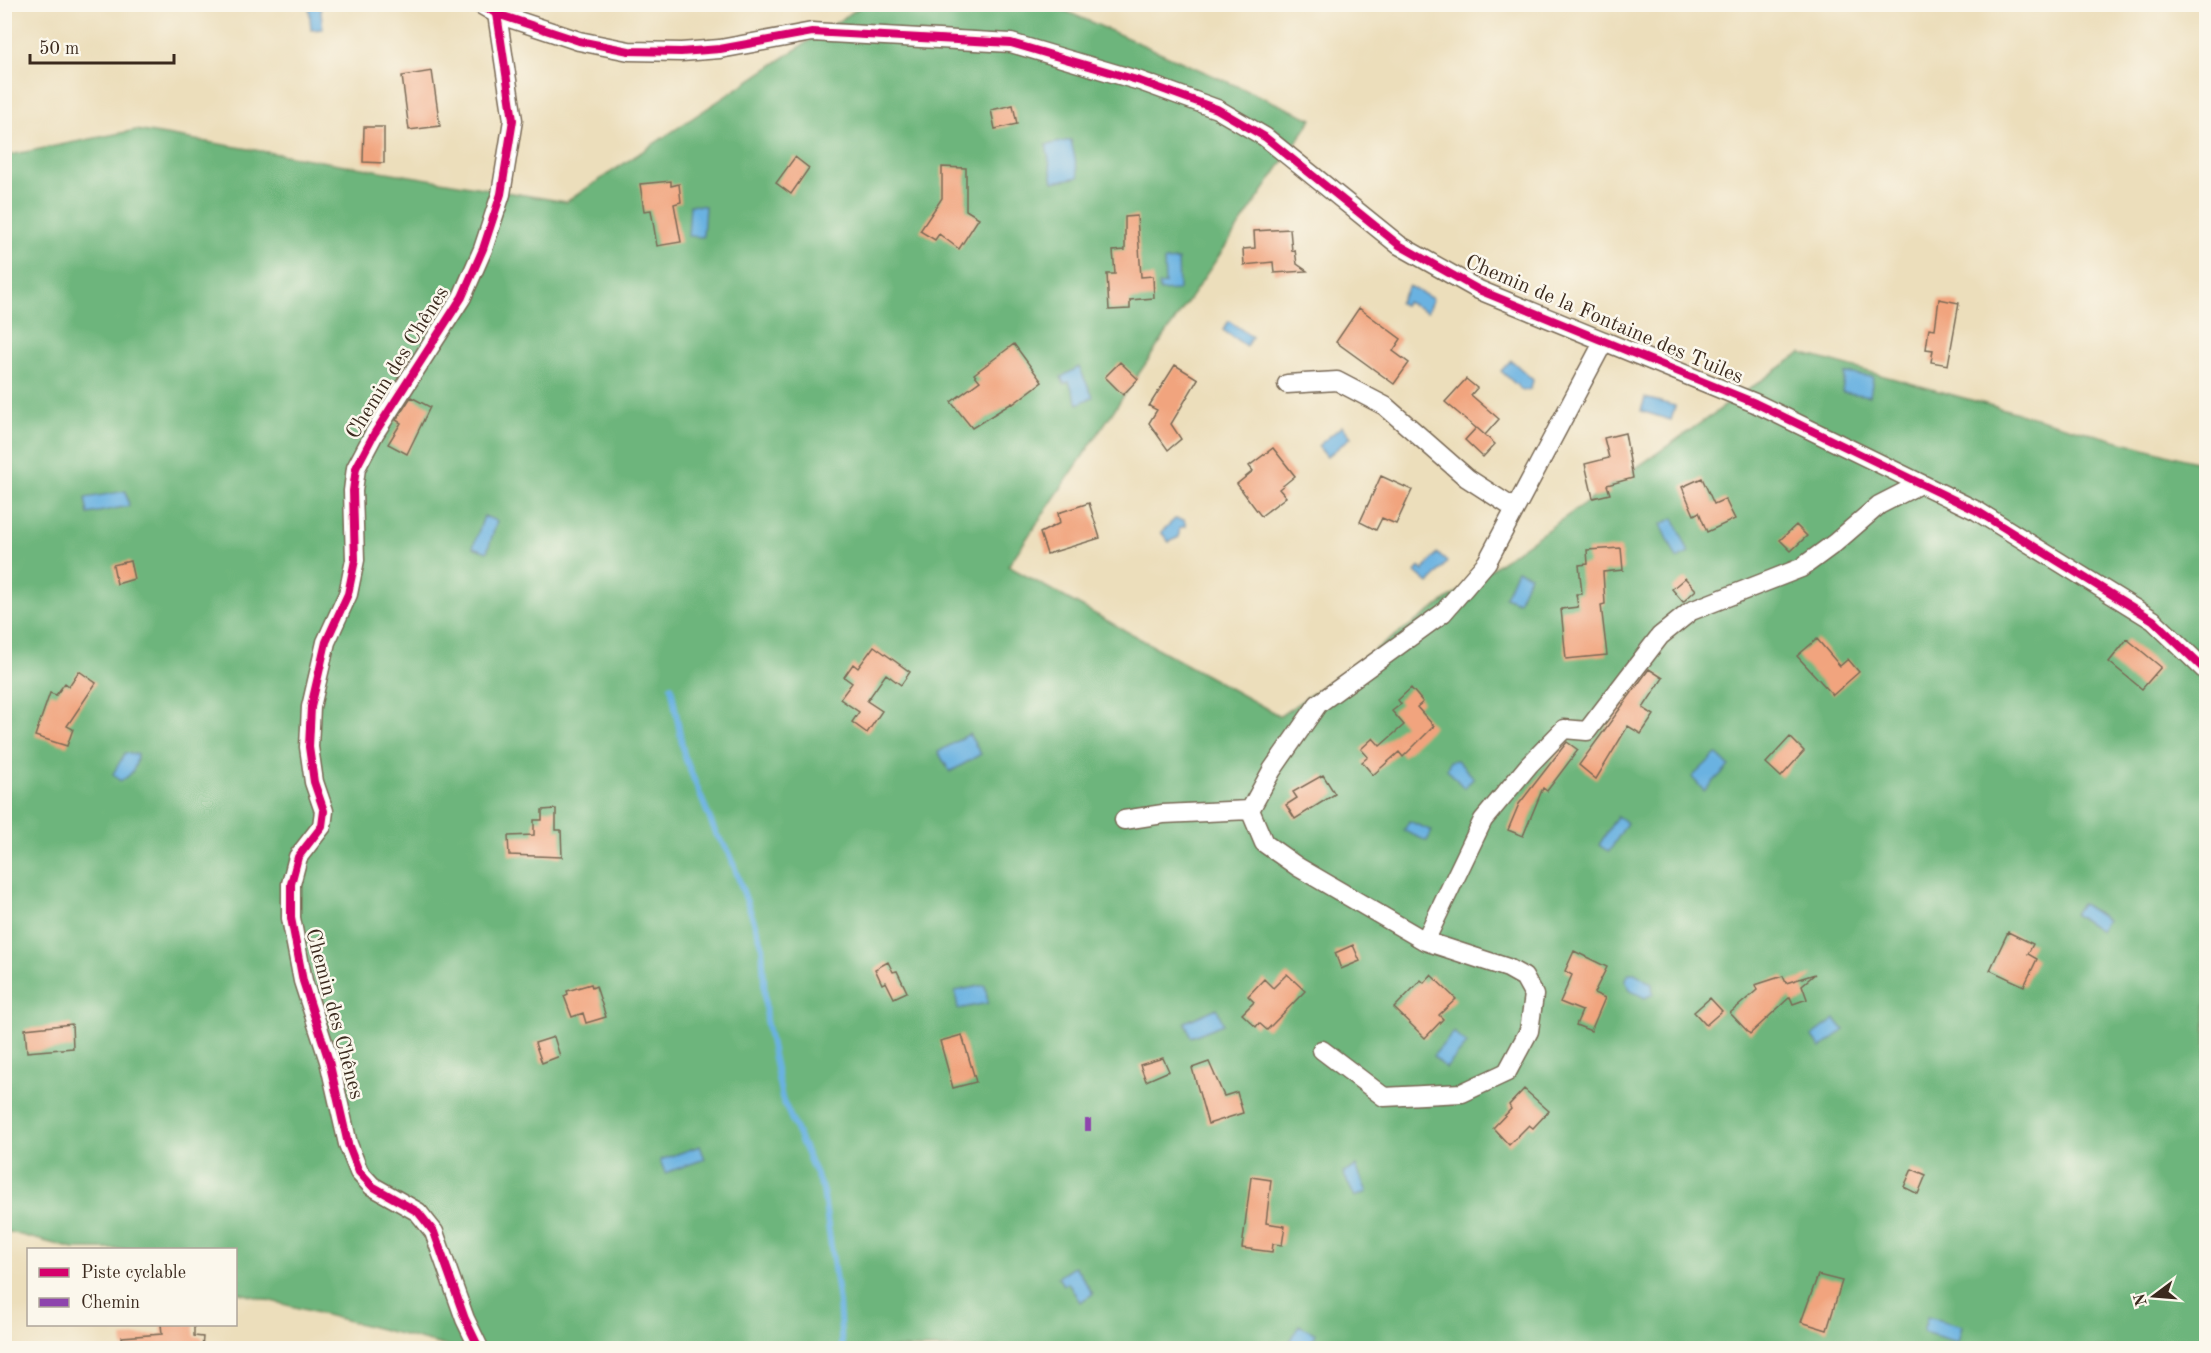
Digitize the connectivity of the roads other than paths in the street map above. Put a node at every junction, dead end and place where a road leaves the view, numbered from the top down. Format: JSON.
{"nodes":[{"id":1,"x":480,"y":4,"type":"edge"},
{"id":2,"x":497,"y":14,"type":"junction"},
{"id":3,"x":1604,"y":341,"type":"junction"},
{"id":4,"x":1287,"y":384,"type":"dead end"},
{"id":5,"x":1920,"y":484,"type":"junction"},
{"id":6,"x":1515,"y":509,"type":"junction"},
{"id":7,"x":2206,"y":671,"type":"edge"},
{"id":8,"x":1250,"y":810,"type":"junction"},
{"id":9,"x":1124,"y":820,"type":"dead end"},
{"id":10,"x":1425,"y":941,"type":"junction"},
{"id":11,"x":1322,"y":1050,"type":"dead end"},
{"id":12,"x":479,"y":1348,"type":"edge"}],
"edges":[{"from":1,"to":2,"type":"street","name":"Chemin de la Fontaine des Tuiles"},
{"from":2,"to":3,"type":"street","name":"Chemin de la Fontaine des Tuiles"},
{"from":2,"to":12,"type":"street","name":"Chemin des Chênes"},
{"from":3,"to":5,"type":"street","name":"Chemin de la Fontaine des Tuiles"},
{"from":3,"to":6,"type":"street"},
{"from":4,"to":6,"type":"street"},
{"from":5,"to":7,"type":"street","name":"Chemin de la Fontaine des Tuiles"},
{"from":5,"to":10,"type":"street"},
{"from":6,"to":8,"type":"street"},
{"from":8,"to":9,"type":"street"},
{"from":8,"to":10,"type":"street"},
{"from":10,"to":11,"type":"street"}]}
